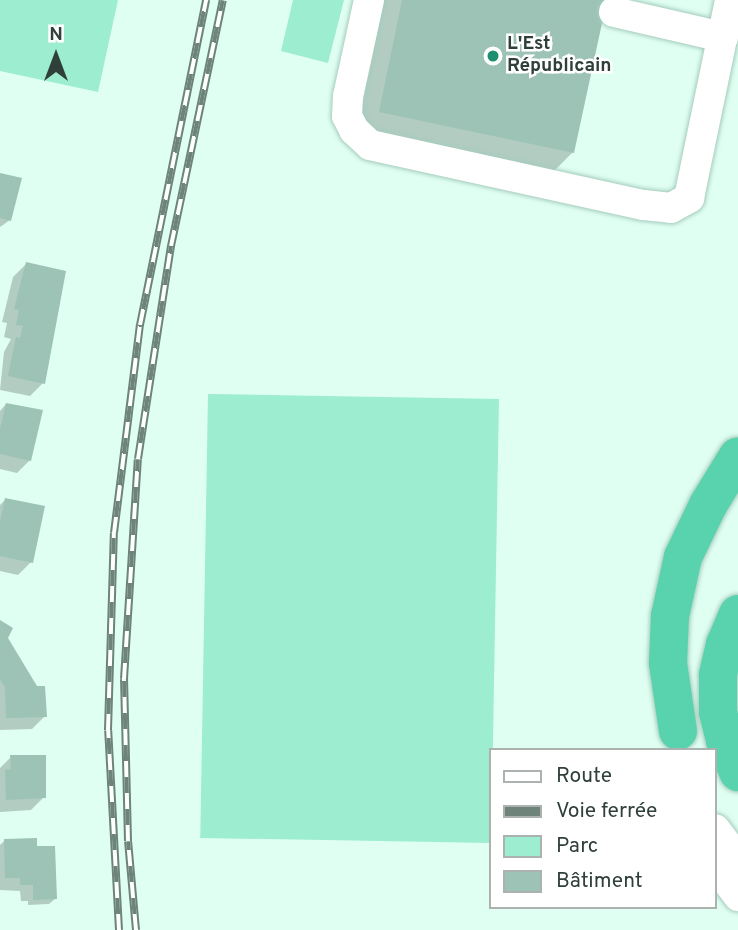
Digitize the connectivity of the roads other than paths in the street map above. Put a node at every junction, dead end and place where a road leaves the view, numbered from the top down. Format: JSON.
{"nodes":[{"id":1,"x":369,"y":0,"type":"edge"},
{"id":2,"x":730,"y":0,"type":"edge"},
{"id":3,"x":614,"y":12,"type":"dead end"},
{"id":4,"x":723,"y":37,"type":"junction"},
{"id":5,"x":738,"y":456,"type":"edge"},
{"id":6,"x":738,"y":614,"type":"edge"},
{"id":7,"x":681,"y":740,"type":"edge"},
{"id":8,"x":738,"y":772,"type":"edge"},
{"id":9,"x":717,"y":832,"type":"edge"},
{"id":10,"x":738,"y":859,"type":"edge"},
{"id":11,"x":717,"y":868,"type":"edge"},
{"id":12,"x":738,"y":896,"type":"edge"}],
"edges":[{"from":1,"to":4,"type":"street"},
{"from":2,"to":4,"type":"street"},
{"from":3,"to":4,"type":"street"},
{"from":5,"to":7,"type":"highway"},
{"from":6,"to":8,"type":"highway"},
{"from":9,"to":10,"type":"street"},
{"from":11,"to":12,"type":"street"}]}
